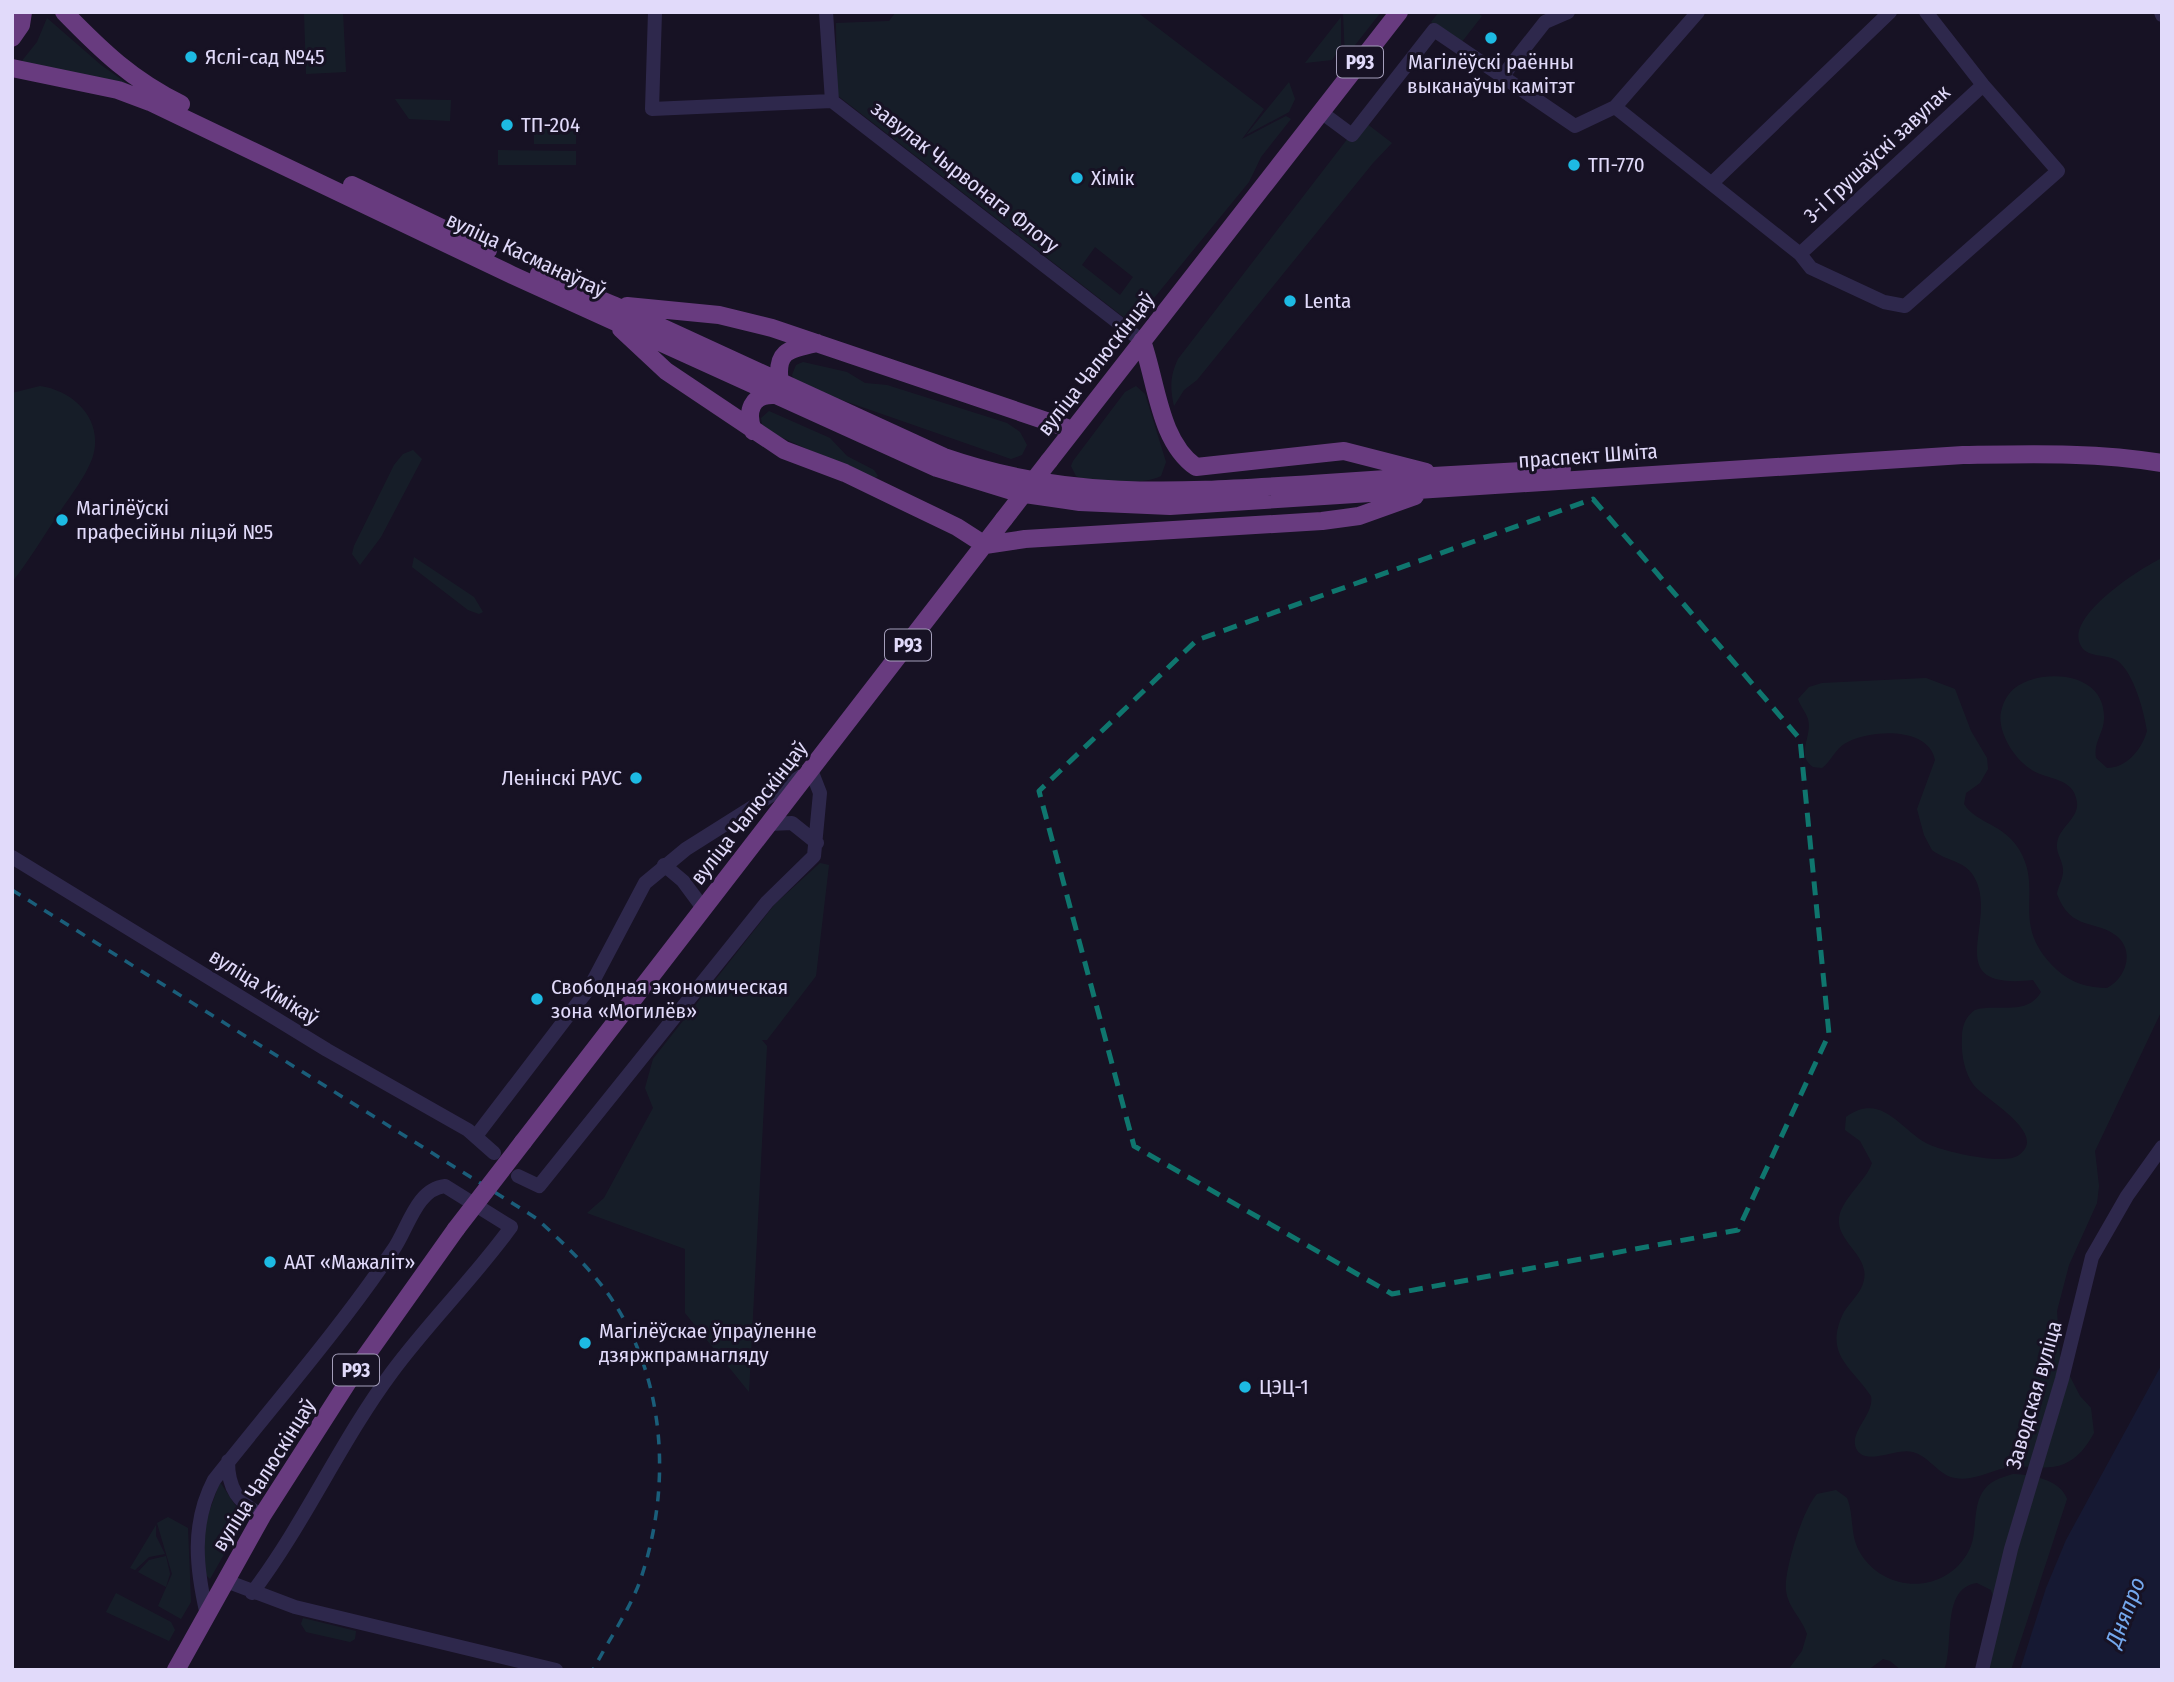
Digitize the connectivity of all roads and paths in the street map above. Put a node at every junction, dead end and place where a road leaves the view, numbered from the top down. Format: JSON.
{"nodes":[{"id":1,"x":23,"y":12,"type":"edge"},
{"id":2,"x":64,"y":12,"type":"edge"},
{"id":3,"x":655,"y":12,"type":"edge"},
{"id":4,"x":826,"y":12,"type":"edge"},
{"id":5,"x":1399,"y":12,"type":"edge"},
{"id":6,"x":1568,"y":12,"type":"edge"},
{"id":7,"x":1698,"y":12,"type":"edge"},
{"id":8,"x":1890,"y":12,"type":"edge"},
{"id":9,"x":1926,"y":12,"type":"edge"},
{"id":10,"x":12,"y":38,"type":"edge"},
{"id":11,"x":12,"y":68,"type":"edge"},
{"id":12,"x":1501,"y":78,"type":"junction"},
{"id":13,"x":1983,"y":85,"type":"junction"},
{"id":14,"x":832,"y":101,"type":"junction"},
{"id":15,"x":1615,"y":107,"type":"junction"},
{"id":16,"x":1321,"y":112,"type":"junction"},
{"id":17,"x":1712,"y":183,"type":"junction"},
{"id":18,"x":342,"y":187,"type":"junction"},
{"id":19,"x":1800,"y":254,"type":"junction"},
{"id":20,"x":611,"y":311,"type":"junction"},
{"id":21,"x":1142,"y":341,"type":"junction"},
{"id":22,"x":817,"y":343,"type":"junction"},
{"id":23,"x":777,"y":389,"type":"junction"},
{"id":24,"x":1073,"y":430,"type":"junction"},
{"id":25,"x":753,"y":431,"type":"junction"},
{"id":26,"x":2162,"y":450,"type":"edge"},
{"id":27,"x":2162,"y":463,"type":"edge"},
{"id":28,"x":1437,"y":482,"type":"junction"},
{"id":29,"x":1023,"y":487,"type":"joint"},
{"id":30,"x":985,"y":545,"type":"junction"},
{"id":31,"x":811,"y":770,"type":"junction"},
{"id":32,"x":769,"y":824,"type":"junction"},
{"id":33,"x":817,"y":843,"type":"junction"},
{"id":34,"x":12,"y":857,"type":"edge"},
{"id":35,"x":664,"y":865,"type":"junction"},
{"id":36,"x":703,"y":908,"type":"junction"},
{"id":37,"x":476,"y":1136,"type":"junction"},
{"id":38,"x":2162,"y":1147,"type":"edge"},
{"id":39,"x":494,"y":1153,"type":"dead end"},
{"id":40,"x":518,"y":1175,"type":"dead end"},
{"id":41,"x":229,"y":1461,"type":"junction"},
{"id":42,"x":262,"y":1516,"type":"junction"},
{"id":43,"x":226,"y":1581,"type":"junction"},
{"id":44,"x":252,"y":1593,"type":"junction"},
{"id":45,"x":207,"y":1615,"type":"junction"},
{"id":46,"x":176,"y":1670,"type":"edge"},
{"id":47,"x":556,"y":1670,"type":"edge"},
{"id":48,"x":1982,"y":1670,"type":"edge"}],
"edges":[{"from":1,"to":10,"type":"main road"},
{"from":2,"to":18,"type":"main road","name":"вуліца Касманаўтаў"},
{"from":3,"to":14,"type":"street"},
{"from":4,"to":14,"type":"street"},
{"from":5,"to":16,"type":"main road","name":"вуліца Чалюскінцаў","number":"Р93"},
{"from":6,"to":12,"type":"street"},
{"from":7,"to":15,"type":"street"},
{"from":8,"to":17,"type":"street"},
{"from":9,"to":13,"type":"street"},
{"from":11,"to":18,"type":"main road","name":"вуліца Касманаўтаў"},
{"from":12,"to":15,"type":"street"},
{"from":12,"to":16,"type":"street"},
{"from":13,"to":19,"type":"street","name":"3-і Грушаўскі завулак"},
{"from":13,"to":19,"type":"street"},
{"from":14,"to":21,"type":"street","name":"завулак Чырвонага Флоту"},
{"from":15,"to":17,"type":"street"},
{"from":16,"to":21,"type":"main road","name":"вуліца Чалюскінцаў","number":"Р93"},
{"from":17,"to":19,"type":"street"},
{"from":18,"to":20,"type":"main road","name":"вуліца Касманаўтаў"},
{"from":20,"to":22,"type":"main road"},
{"from":20,"to":23,"type":"main road","name":"вуліца Касманаўтаў"},
{"from":20,"to":25,"type":"main road"},
{"from":21,"to":24,"type":"main road","name":"вуліца Чалюскінцаў","number":"Р93"},
{"from":21,"to":28,"type":"main road"},
{"from":22,"to":23,"type":"main road"},
{"from":22,"to":24,"type":"main road"},
{"from":23,"to":25,"type":"main road"},
{"from":23,"to":29,"type":"main road","name":"вуліца Касманаўтаў"},
{"from":24,"to":30,"type":"main road","name":"вуліца Чалюскінцаў","number":"Р93","bridge":true},
{"from":25,"to":30,"type":"main road"},
{"from":26,"to":28,"type":"main road","name":"праспект Шміта"},
{"from":27,"to":28,"type":"main road","name":"праспект Шміта"},
{"from":28,"to":29,"type":"main road","name":"праспект Шміта"},
{"from":28,"to":30,"type":"main road"},
{"from":30,"to":31,"type":"main road","name":"вуліца Чалюскінцаў","number":"Р93"},
{"from":31,"to":32,"type":"main road","name":"вуліца Чалюскінцаў","number":"Р93"},
{"from":31,"to":33,"type":"street"},
{"from":31,"to":35,"type":"street"},
{"from":32,"to":33,"type":"street"},
{"from":32,"to":36,"type":"main road","name":"вуліца Чалюскінцаў","number":"Р93"},
{"from":33,"to":40,"type":"street"},
{"from":34,"to":37,"type":"street","name":"вуліца Хімікаў"},
{"from":35,"to":36,"type":"street"},
{"from":35,"to":37,"type":"street"},
{"from":36,"to":42,"type":"main road","name":"вуліца Чалюскінцаў","number":"Р93","bridge":true},
{"from":37,"to":39,"type":"street","name":"вуліца Хімікаў"},
{"from":38,"to":48,"type":"street","name":"Заводская вуліца"},
{"from":41,"to":42,"type":"street"},
{"from":41,"to":44,"type":"street"},
{"from":41,"to":45,"type":"street"},
{"from":42,"to":43,"type":"main road","name":"вуліца Чалюскінцаў","number":"Р93"},
{"from":43,"to":44,"type":"street"},
{"from":43,"to":45,"type":"main road","name":"вуліца Чалюскінцаў","number":"Р93"},
{"from":44,"to":47,"type":"street"},
{"from":45,"to":46,"type":"main road","name":"вуліца Чалюскінцаў","number":"Р93"}]}
